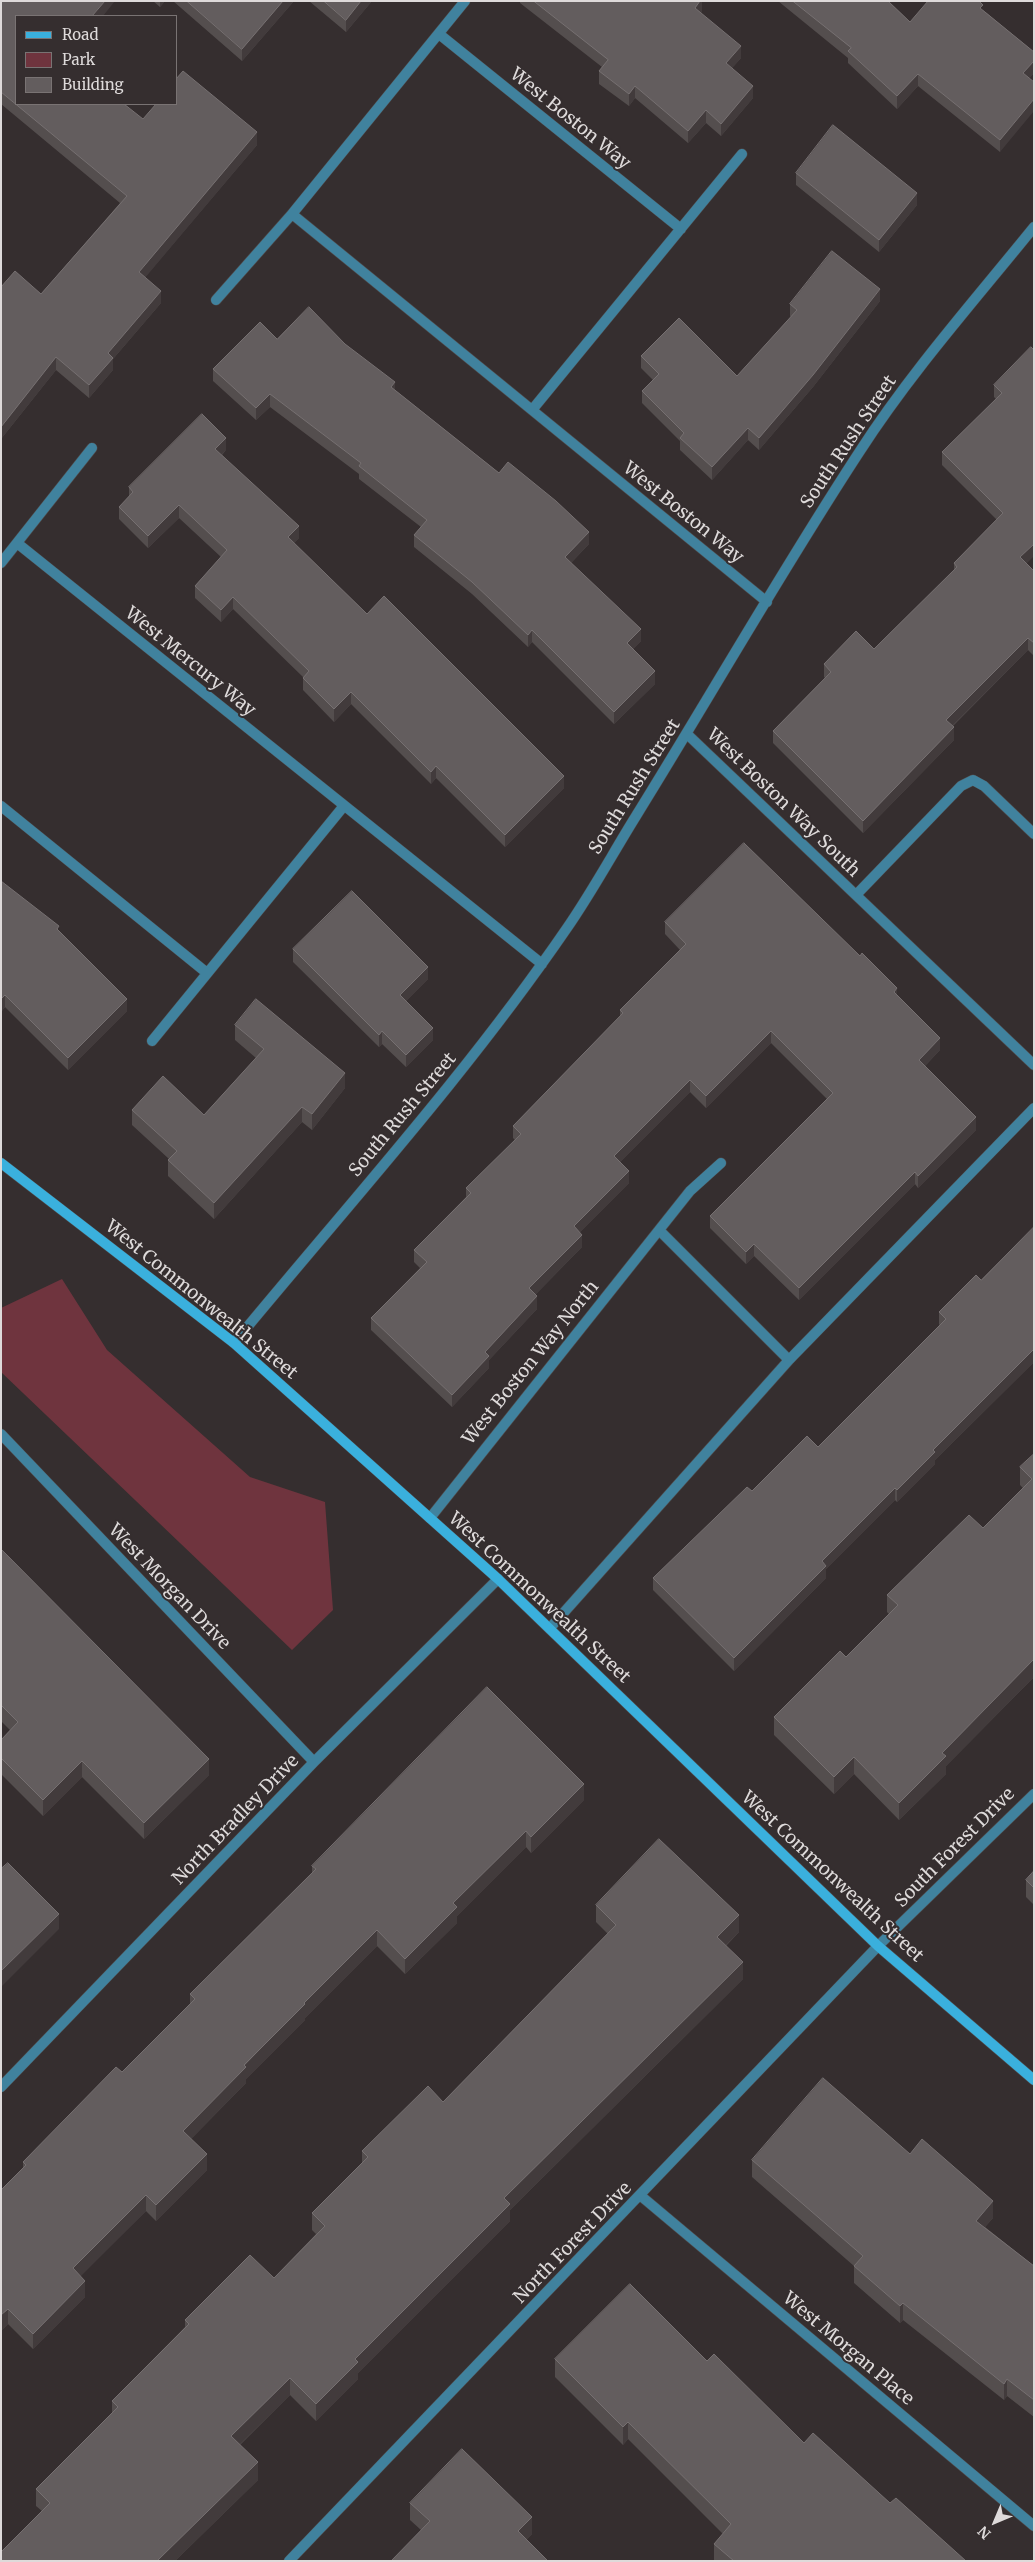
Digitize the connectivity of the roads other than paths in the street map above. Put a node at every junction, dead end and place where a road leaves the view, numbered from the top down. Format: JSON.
{"nodes":[{"id":1,"x":465,"y":1,"type":"edge"},
{"id":2,"x":439,"y":34,"type":"junction"},
{"id":3,"x":742,"y":154,"type":"dead end"},
{"id":4,"x":292,"y":214,"type":"junction"},
{"id":5,"x":1034,"y":227,"type":"edge"},
{"id":6,"x":681,"y":229,"type":"junction"},
{"id":7,"x":216,"y":300,"type":"dead end"},
{"id":8,"x":532,"y":410,"type":"junction"},
{"id":9,"x":92,"y":448,"type":"dead end"},
{"id":10,"x":17,"y":543,"type":"junction"},
{"id":11,"x":1,"y":563,"type":"edge"},
{"id":12,"x":766,"y":602,"type":"junction"},
{"id":13,"x":687,"y":734,"type":"junction"},
{"id":14,"x":1,"y":806,"type":"edge"},
{"id":15,"x":343,"y":806,"type":"junction"},
{"id":16,"x":1034,"y":834,"type":"edge"},
{"id":17,"x":856,"y":895,"type":"junction"},
{"id":18,"x":542,"y":964,"type":"junction"},
{"id":19,"x":207,"y":973,"type":"junction"},
{"id":20,"x":152,"y":1041,"type":"dead end"},
{"id":21,"x":1034,"y":1065,"type":"edge"},
{"id":22,"x":1034,"y":1108,"type":"edge"},
{"id":23,"x":1,"y":1163,"type":"edge"},
{"id":24,"x":721,"y":1163,"type":"dead end"},
{"id":25,"x":659,"y":1230,"type":"junction"},
{"id":26,"x":234,"y":1343,"type":"junction"},
{"id":27,"x":790,"y":1360,"type":"junction"},
{"id":28,"x":1,"y":1434,"type":"edge"},
{"id":29,"x":430,"y":1518,"type":"junction"},
{"id":30,"x":498,"y":1579,"type":"junction"},
{"id":31,"x":550,"y":1628,"type":"junction"},
{"id":32,"x":314,"y":1762,"type":"junction"},
{"id":33,"x":1034,"y":1794,"type":"edge"},
{"id":34,"x":878,"y":1946,"type":"junction"},
{"id":35,"x":1034,"y":2080,"type":"edge"},
{"id":36,"x":1,"y":2087,"type":"edge"},
{"id":37,"x":640,"y":2196,"type":"junction"},
{"id":38,"x":1034,"y":2526,"type":"edge"},
{"id":39,"x":289,"y":2561,"type":"edge"}],
"edges":[{"from":1,"to":2,"type":"street"},
{"from":2,"to":4,"type":"street"},
{"from":2,"to":6,"type":"street","name":"West Boston Way"},
{"from":3,"to":6,"type":"street"},
{"from":4,"to":7,"type":"street"},
{"from":4,"to":8,"type":"street","name":"West Boston Way"},
{"from":5,"to":12,"type":"street","name":"South Rush Street"},
{"from":6,"to":8,"type":"street"},
{"from":8,"to":12,"type":"street","name":"West Boston Way"},
{"from":9,"to":10,"type":"street"},
{"from":10,"to":11,"type":"street"},
{"from":10,"to":15,"type":"street","name":"West Mercury Way"},
{"from":12,"to":13,"type":"street","name":"South Rush Street"},
{"from":13,"to":17,"type":"street","name":"West Boston Way South"},
{"from":13,"to":18,"type":"street","name":"South Rush Street"},
{"from":14,"to":19,"type":"street"},
{"from":15,"to":18,"type":"street","name":"West Mercury Way"},
{"from":15,"to":19,"type":"street"},
{"from":16,"to":17,"type":"street","name":"West Boston Way South"},
{"from":17,"to":21,"type":"street","name":"West Boston Way South"},
{"from":18,"to":26,"type":"street","name":"South Rush Street"},
{"from":19,"to":20,"type":"street"},
{"from":22,"to":27,"type":"street"},
{"from":23,"to":26,"type":"street","name":"West Commonwealth Street"},
{"from":24,"to":25,"type":"street","name":"West Boston Way North"},
{"from":25,"to":27,"type":"street"},
{"from":25,"to":29,"type":"street","name":"West Boston Way North"},
{"from":26,"to":29,"type":"street","name":"West Commonwealth Street"},
{"from":27,"to":31,"type":"street"},
{"from":28,"to":32,"type":"street","name":"West Morgan Drive"},
{"from":29,"to":30,"type":"street","name":"West Commonwealth Street"},
{"from":30,"to":31,"type":"street","name":"West Commonwealth Street"},
{"from":30,"to":32,"type":"street","name":"North Bradley Drive"},
{"from":31,"to":34,"type":"street","name":"West Commonwealth Street"},
{"from":32,"to":36,"type":"street","name":"North Bradley Drive"},
{"from":33,"to":34,"type":"street","name":"South Forest Drive"},
{"from":34,"to":35,"type":"street","name":"West Commonwealth Street"},
{"from":34,"to":37,"type":"street","name":"North Forest Drive"},
{"from":37,"to":38,"type":"street","name":"West Morgan Place"},
{"from":37,"to":39,"type":"street","name":"North Forest Drive"}]}
